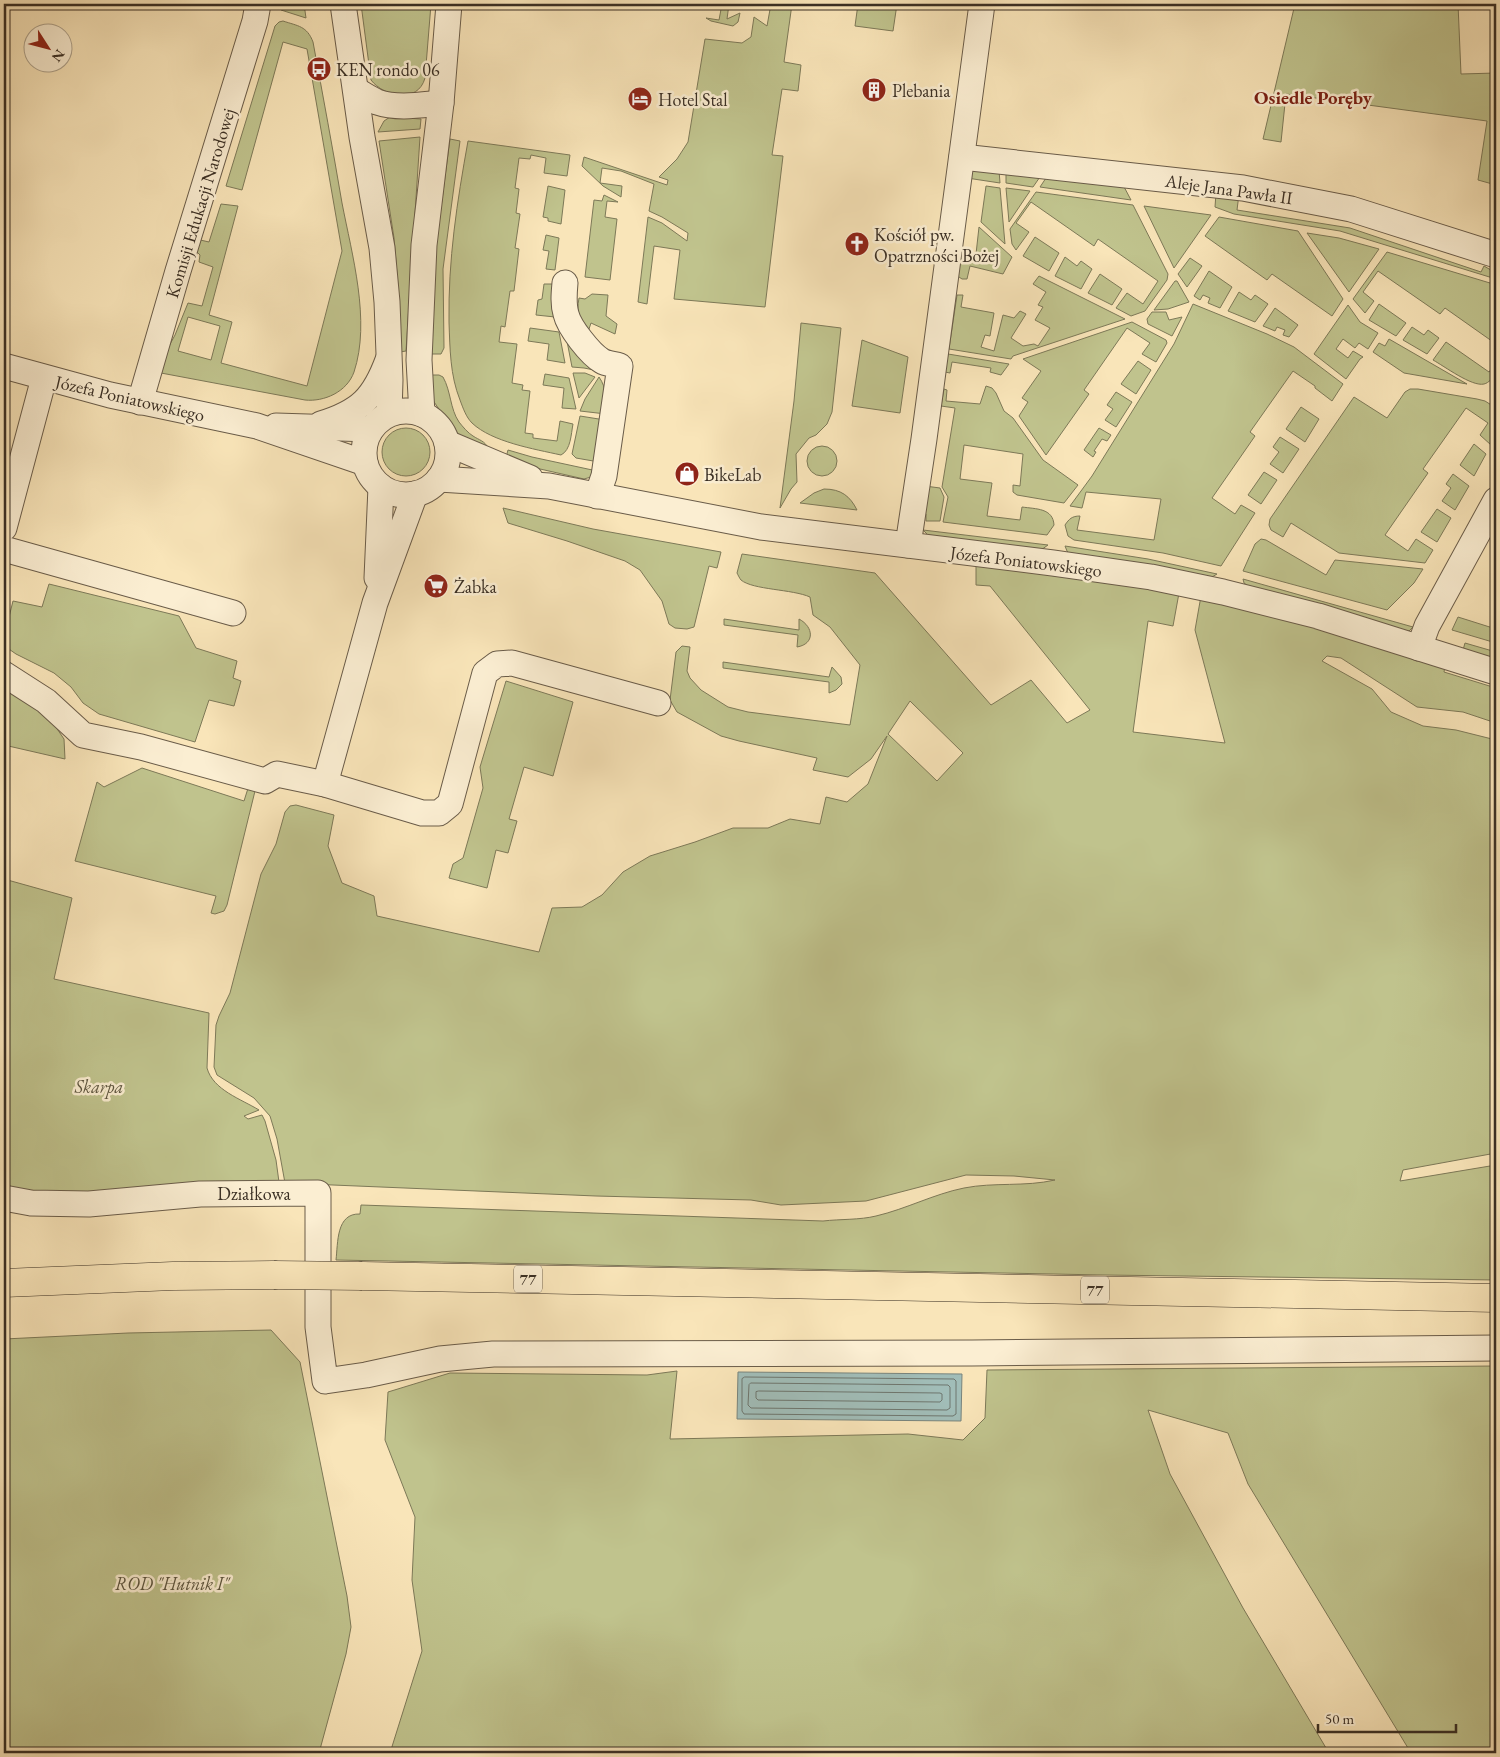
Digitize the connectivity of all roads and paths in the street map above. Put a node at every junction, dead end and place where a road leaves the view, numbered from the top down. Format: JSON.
{"nodes":[{"id":1,"x":258,"y":4,"type":"edge"},
{"id":2,"x":342,"y":4,"type":"edge"},
{"id":3,"x":450,"y":4,"type":"edge"},
{"id":4,"x":982,"y":4,"type":"edge"},
{"id":5,"x":356,"y":90,"type":"junction"},
{"id":6,"x":441,"y":103,"type":"junction"},
{"id":7,"x":962,"y":157,"type":"junction"},
{"id":8,"x":1494,"y":255,"type":"edge"},
{"id":9,"x":565,"y":283,"type":"dead end"},
{"id":10,"x":388,"y":360,"type":"junction"},
{"id":11,"x":4,"y":366,"type":"edge"},
{"id":12,"x":44,"y":378,"type":"junction"},
{"id":13,"x":140,"y":402,"type":"junction"},
{"id":14,"x":422,"y":414,"type":"junction"},
{"id":15,"x":380,"y":421,"type":"junction"},
{"id":16,"x":257,"y":426,"type":"junction"},
{"id":17,"x":315,"y":426,"type":"junction"},
{"id":18,"x":447,"y":443,"type":"junction"},
{"id":19,"x":365,"y":463,"type":"junction"},
{"id":20,"x":439,"y":480,"type":"junction"},
{"id":21,"x":548,"y":486,"type":"junction"},
{"id":22,"x":381,"y":487,"type":"junction"},
{"id":23,"x":415,"y":494,"type":"junction"},
{"id":24,"x":597,"y":496,"type":"junction"},
{"id":25,"x":1496,"y":500,"type":"edge"},
{"id":26,"x":4,"y":528,"type":"edge"},
{"id":27,"x":908,"y":546,"type":"junction"},
{"id":28,"x":4,"y":549,"type":"edge"},
{"id":29,"x":375,"y":603,"type":"junction"},
{"id":30,"x":233,"y":613,"type":"dead end"},
{"id":31,"x":1419,"y":648,"type":"junction"},
{"id":32,"x":1496,"y":672,"type":"edge"},
{"id":33,"x":4,"y":674,"type":"edge"},
{"id":34,"x":658,"y":703,"type":"dead end"},
{"id":35,"x":325,"y":784,"type":"junction"},
{"id":36,"x":4,"y":1198,"type":"edge"},
{"id":37,"x":4,"y":1283,"type":"edge"},
{"id":38,"x":1496,"y":1298,"type":"edge"},
{"id":39,"x":1496,"y":1348,"type":"edge"}],
"edges":[{"from":1,"to":13,"type":"street","name":"Komisji Edukacji Narodowej"},
{"from":2,"to":5,"type":"street"},
{"from":3,"to":6,"type":"street"},
{"from":4,"to":7,"type":"street"},
{"from":5,"to":6,"type":"street"},
{"from":5,"to":10,"type":"street"},
{"from":6,"to":14,"type":"street"},
{"from":7,"to":8,"type":"street","name":"Aleje Jana Pawła II"},
{"from":7,"to":27,"type":"street"},
{"from":9,"to":24,"type":"street"},
{"from":10,"to":15,"type":"street"},
{"from":10,"to":17,"type":"street"},
{"from":11,"to":12,"type":"street","name":"Józefa Poniatowskiego"},
{"from":12,"to":13,"type":"street","name":"Józefa Poniatowskiego"},
{"from":12,"to":26,"type":"street"},
{"from":13,"to":16,"type":"street","name":"Józefa Poniatowskiego"},
{"from":14,"to":15,"type":"street"},
{"from":14,"to":18,"type":"street"},
{"from":15,"to":17,"type":"street","name":"Józefa Poniatowskiego"},
{"from":15,"to":19,"type":"street"},
{"from":16,"to":17,"type":"street","name":"Józefa Poniatowskiego"},
{"from":16,"to":19,"type":"street","name":"Józefa Poniatowskiego"},
{"from":18,"to":20,"type":"street"},
{"from":18,"to":21,"type":"street","name":"Józefa Poniatowskiego"},
{"from":19,"to":22,"type":"street"},
{"from":20,"to":21,"type":"street","name":"Józefa Poniatowskiego"},
{"from":20,"to":23,"type":"street"},
{"from":21,"to":24,"type":"street","name":"Józefa Poniatowskiego"},
{"from":22,"to":23,"type":"street"},
{"from":22,"to":29,"type":"street"},
{"from":23,"to":29,"type":"street"},
{"from":24,"to":27,"type":"street","name":"Józefa Poniatowskiego"},
{"from":25,"to":31,"type":"street"},
{"from":27,"to":31,"type":"street","name":"Józefa Poniatowskiego"},
{"from":28,"to":30,"type":"street"},
{"from":29,"to":35,"type":"street"},
{"from":31,"to":32,"type":"street","name":"Józefa Poniatowskiego"},
{"from":33,"to":35,"type":"street"},
{"from":34,"to":35,"type":"street"},
{"from":36,"to":39,"type":"street","name":"Działkowa"},
{"from":37,"to":38,"type":"main road","number":"77","bridge":true}]}
